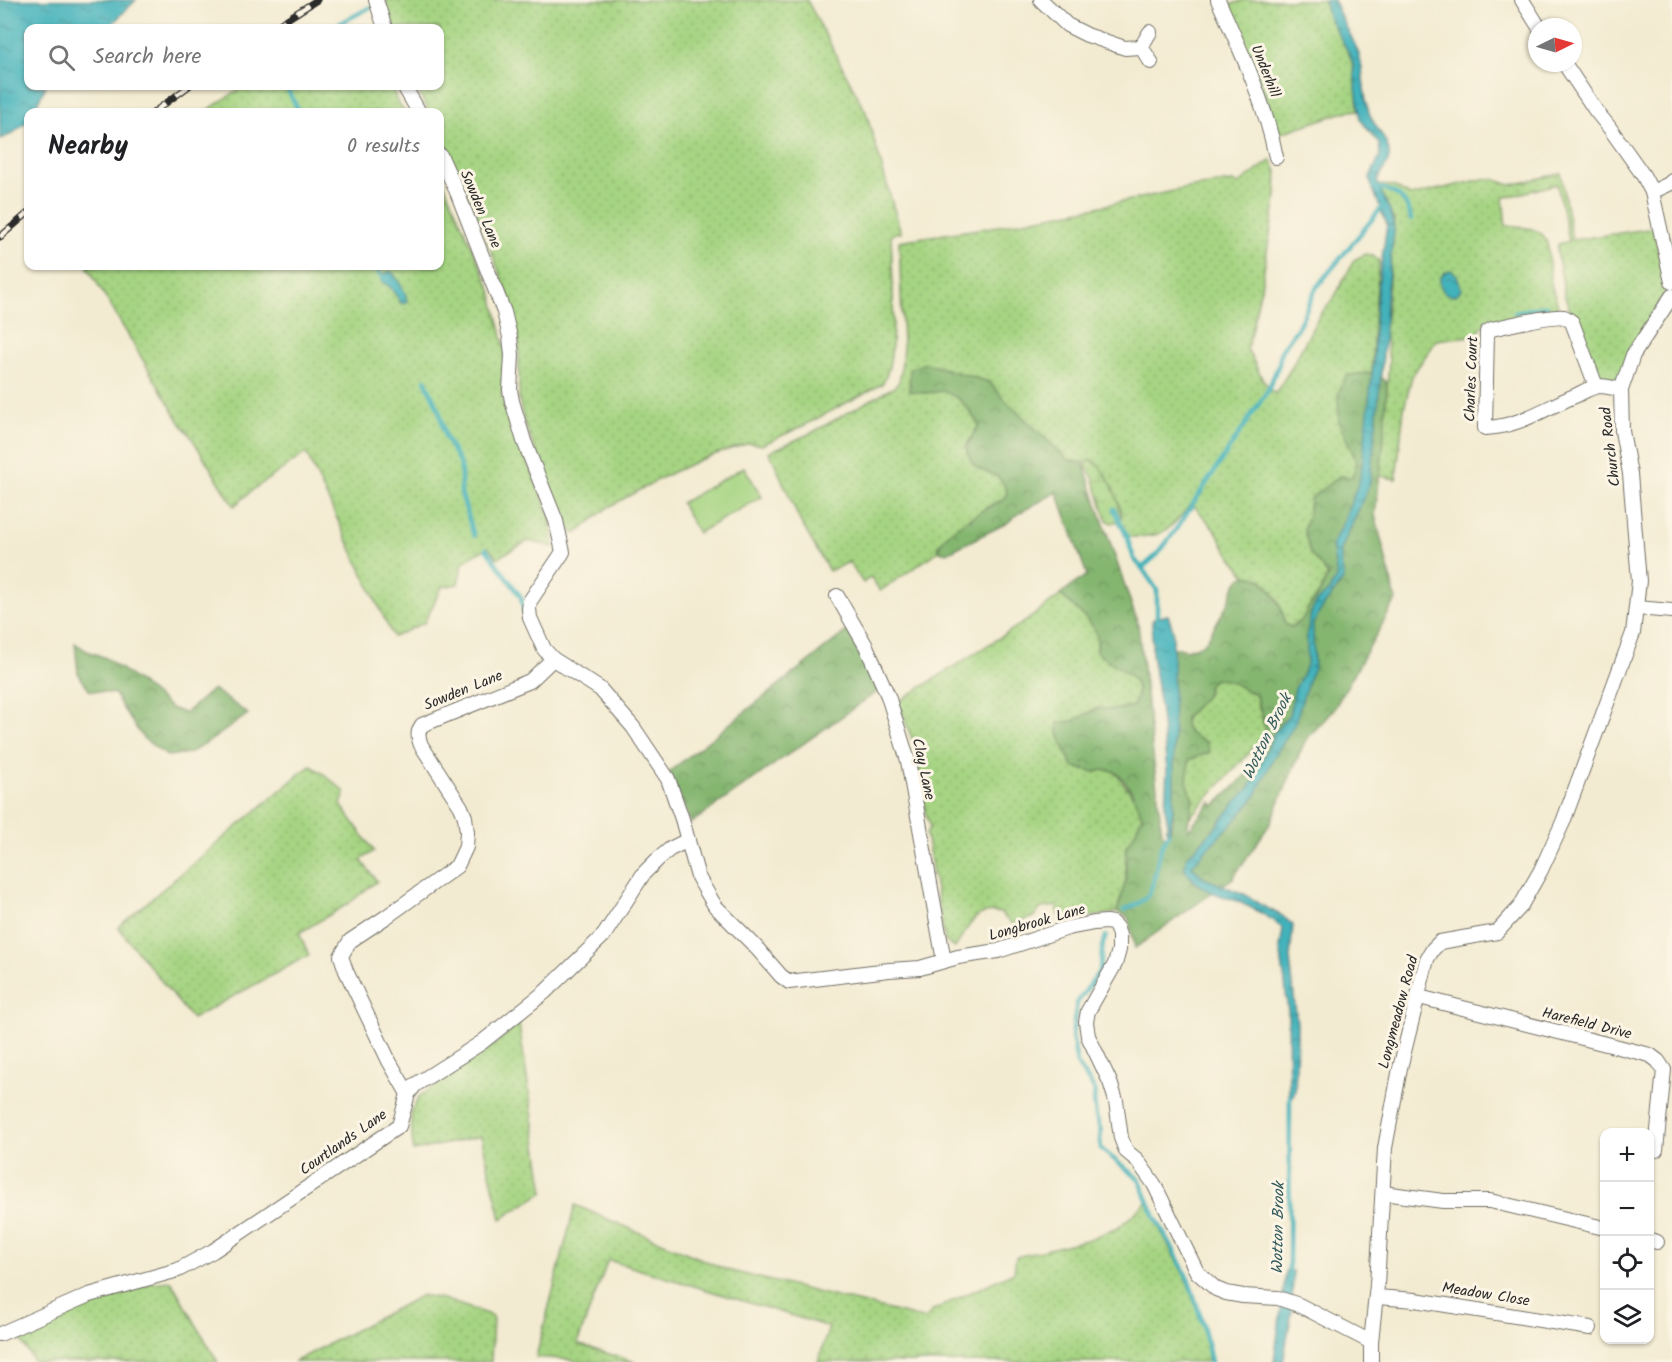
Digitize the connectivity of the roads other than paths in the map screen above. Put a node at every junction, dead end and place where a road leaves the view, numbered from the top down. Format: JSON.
{"nodes":[{"id":1,"x":376,"y":0,"type":"edge"},
{"id":2,"x":1041,"y":0,"type":"edge"},
{"id":3,"x":1218,"y":0,"type":"edge"},
{"id":4,"x":1522,"y":0,"type":"edge"},
{"id":5,"x":1533,"y":18,"type":"edge"},
{"id":6,"x":384,"y":24,"type":"edge"},
{"id":7,"x":1150,"y":32,"type":"dead end"},
{"id":8,"x":1141,"y":47,"type":"junction"},
{"id":9,"x":1151,"y":63,"type":"dead end"},
{"id":10,"x":1570,"y":72,"type":"edge"},
{"id":11,"x":406,"y":90,"type":"edge"},
{"id":12,"x":417,"y":108,"type":"edge"},
{"id":13,"x":1276,"y":157,"type":"dead end"},
{"id":14,"x":444,"y":163,"type":"edge"},
{"id":15,"x":1672,"y":181,"type":"edge"},
{"id":16,"x":1652,"y":192,"type":"junction"},
{"id":17,"x":1672,"y":282,"type":"edge"},
{"id":18,"x":1672,"y":296,"type":"edge"},
{"id":19,"x":1596,"y":386,"type":"junction"},
{"id":20,"x":1621,"y":390,"type":"junction"},
{"id":21,"x":837,"y":597,"type":"dead end"},
{"id":22,"x":1637,"y":608,"type":"junction"},
{"id":23,"x":1672,"y":611,"type":"edge"},
{"id":24,"x":553,"y":659,"type":"junction"},
{"id":25,"x":688,"y":840,"type":"junction"},
{"id":26,"x":944,"y":961,"type":"junction"},
{"id":27,"x":1419,"y":997,"type":"junction"},
{"id":28,"x":408,"y":1094,"type":"junction"},
{"id":29,"x":1656,"y":1150,"type":"dead end"},
{"id":30,"x":1383,"y":1193,"type":"junction"},
{"id":31,"x":1600,"y":1227,"type":"edge"},
{"id":32,"x":1377,"y":1297,"type":"junction"},
{"id":33,"x":1590,"y":1328,"type":"dead end"},
{"id":34,"x":0,"y":1335,"type":"edge"},
{"id":35,"x":1371,"y":1342,"type":"junction"},
{"id":36,"x":1371,"y":1362,"type":"edge"}],
"edges":[{"from":1,"to":6,"type":"street"},
{"from":2,"to":8,"type":"street"},
{"from":3,"to":13,"type":"street","name":"Underhill"},
{"from":4,"to":5,"type":"street"},
{"from":7,"to":8,"type":"street"},
{"from":8,"to":9,"type":"street"},
{"from":10,"to":16,"type":"street"},
{"from":11,"to":12,"type":"street"},
{"from":14,"to":24,"type":"street","name":"Sowden Lane"},
{"from":15,"to":16,"type":"street"},
{"from":16,"to":17,"type":"street"},
{"from":18,"to":20,"type":"street","name":"Church Road"},
{"from":19,"to":19,"type":"street","name":"Charles Court"},
{"from":19,"to":20,"type":"street"},
{"from":20,"to":22,"type":"street","name":"Church Road"},
{"from":21,"to":26,"type":"street","name":"Clay Lane"},
{"from":22,"to":23,"type":"street"},
{"from":22,"to":27,"type":"street","name":"Longmeadow Road"},
{"from":24,"to":25,"type":"street"},
{"from":24,"to":28,"type":"street","name":"Sowden Lane"},
{"from":25,"to":26,"type":"street","name":"Longbrook Lane"},
{"from":25,"to":28,"type":"street"},
{"from":26,"to":35,"type":"street","name":"Longbrook Lane"},
{"from":27,"to":29,"type":"street","name":"Harefield Drive"},
{"from":27,"to":30,"type":"street","name":"Longmeadow Road"},
{"from":28,"to":34,"type":"street","name":"Courtlands Lane"},
{"from":30,"to":31,"type":"street"},
{"from":30,"to":32,"type":"street","name":"Longmeadow Road"},
{"from":32,"to":33,"type":"street","name":"Meadow Close"},
{"from":32,"to":35,"type":"street","name":"Longmeadow Road"},
{"from":35,"to":36,"type":"street","name":"Longmeadow Road"}]}
